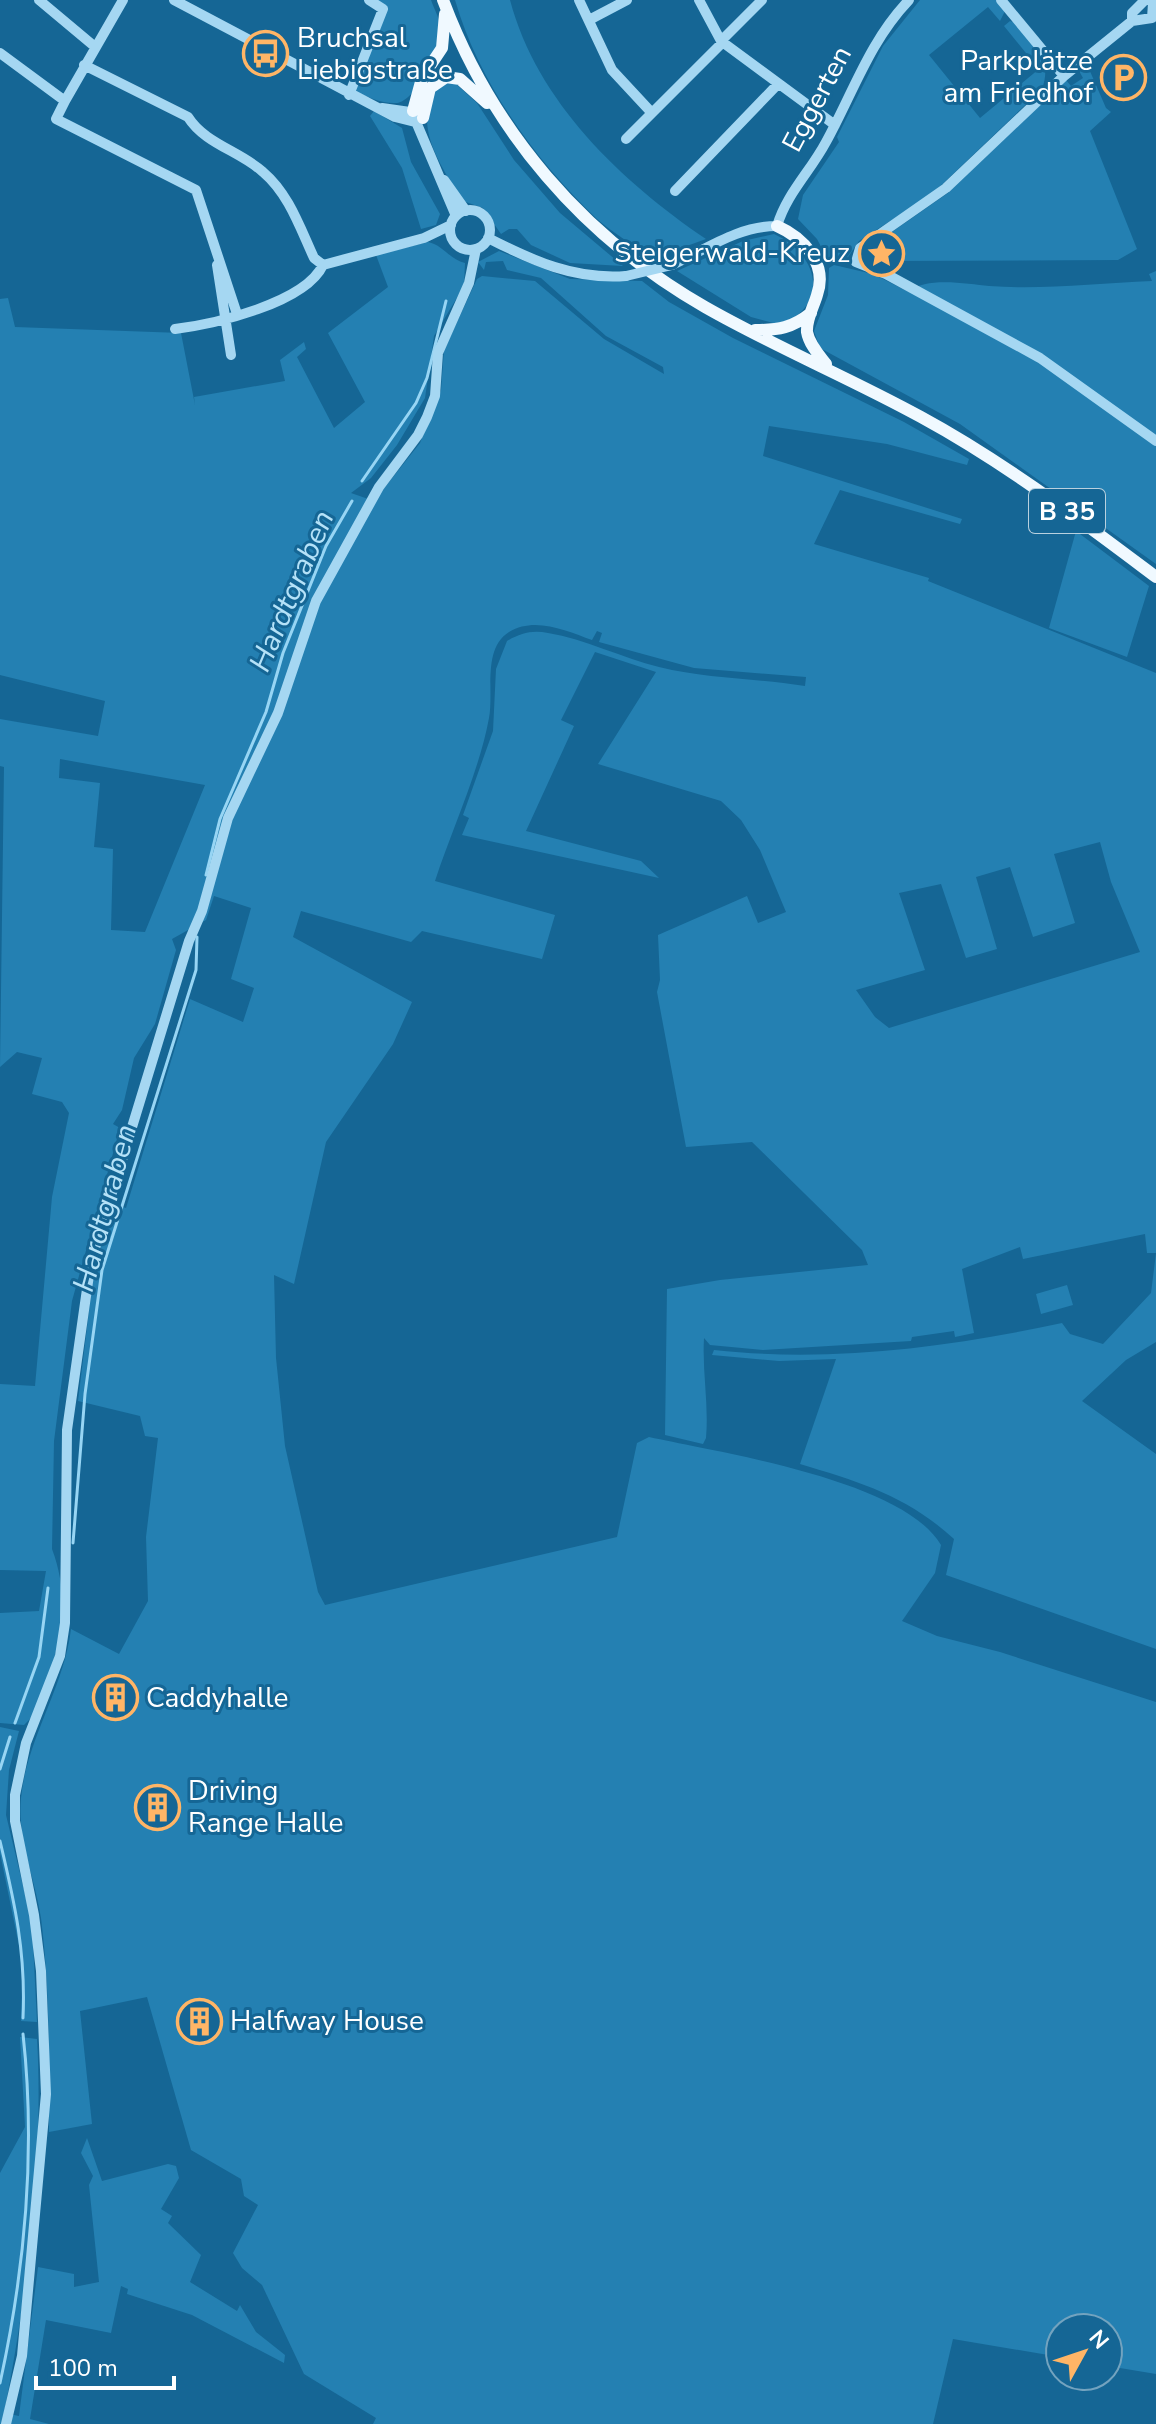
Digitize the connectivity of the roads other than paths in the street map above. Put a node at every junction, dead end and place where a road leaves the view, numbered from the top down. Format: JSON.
{"nodes":[{"id":1,"x":39,"y":0,"type":"edge"},
{"id":2,"x":123,"y":0,"type":"edge"},
{"id":3,"x":174,"y":0,"type":"edge"},
{"id":4,"x":369,"y":0,"type":"edge"},
{"id":5,"x":579,"y":0,"type":"edge"},
{"id":6,"x":627,"y":0,"type":"edge"},
{"id":7,"x":699,"y":0,"type":"edge"},
{"id":8,"x":762,"y":0,"type":"edge"},
{"id":9,"x":909,"y":0,"type":"edge"},
{"id":10,"x":1001,"y":0,"type":"edge"},
{"id":11,"x":1150,"y":1,"type":"edge"},
{"id":12,"x":444,"y":3,"type":"edge"},
{"id":13,"x":589,"y":20,"type":"junction"},
{"id":14,"x":1132,"y":21,"type":"junction"},
{"id":15,"x":722,"y":41,"type":"junction"},
{"id":16,"x":94,"y":46,"type":"junction"},
{"id":17,"x":0,"y":53,"type":"edge"},
{"id":18,"x":84,"y":65,"type":"junction"},
{"id":19,"x":1064,"y":76,"type":"junction"},
{"id":20,"x":777,"y":85,"type":"junction"},
{"id":21,"x":349,"y":95,"type":"junction"},
{"id":22,"x":65,"y":101,"type":"junction"},
{"id":23,"x":495,"y":110,"type":"junction"},
{"id":24,"x":651,"y":112,"type":"junction"},
{"id":25,"x":418,"y":121,"type":"junction"},
{"id":26,"x":835,"y":125,"type":"junction"},
{"id":27,"x":626,"y":139,"type":"dead end"},
{"id":28,"x":433,"y":168,"type":"junction"},
{"id":29,"x":675,"y":191,"type":"dead end"},
{"id":30,"x":466,"y":211,"type":"junction"},
{"id":31,"x":454,"y":221,"type":"junction"},
{"id":32,"x":777,"y":226,"type":"junction"},
{"id":33,"x":424,"y":238,"type":"junction"},
{"id":34,"x":488,"y":238,"type":"junction"},
{"id":35,"x":454,"y":241,"type":"junction"},
{"id":36,"x":217,"y":247,"type":"junction"},
{"id":37,"x":464,"y":248,"type":"junction"},
{"id":38,"x":476,"y":249,"type":"junction"},
{"id":39,"x":471,"y":261,"type":"junction"},
{"id":40,"x":323,"y":265,"type":"junction"},
{"id":41,"x":811,"y":313,"type":"junction"},
{"id":42,"x":237,"y":314,"type":"junction"},
{"id":43,"x":224,"y":319,"type":"junction"},
{"id":44,"x":175,"y":329,"type":"dead end"},
{"id":45,"x":751,"y":330,"type":"junction"},
{"id":46,"x":231,"y":355,"type":"dead end"},
{"id":47,"x":830,"y":370,"type":"junction"},
{"id":48,"x":1156,"y":441,"type":"edge"},
{"id":49,"x":1156,"y":577,"type":"edge"},
{"id":50,"x":6,"y":2424,"type":"edge"}],
"edges":[{"from":1,"to":16,"type":"street"},
{"from":2,"to":16,"type":"street"},
{"from":3,"to":21,"type":"street"},
{"from":4,"to":21,"type":"street"},
{"from":5,"to":13,"type":"street"},
{"from":6,"to":13,"type":"street"},
{"from":7,"to":15,"type":"street"},
{"from":8,"to":15,"type":"street"},
{"from":9,"to":26,"type":"street","name":"Eggerten"},
{"from":10,"to":19,"type":"street"},
{"from":11,"to":14,"type":"street"},
{"from":11,"to":14,"type":"street"},
{"from":12,"to":23,"type":"main road","number":"B 35"},
{"from":12,"to":25,"type":"main road"},
{"from":13,"to":24,"type":"street"},
{"from":14,"to":19,"type":"street"},
{"from":15,"to":20,"type":"street"},
{"from":15,"to":24,"type":"street"},
{"from":16,"to":18,"type":"street"},
{"from":17,"to":22,"type":"street"},
{"from":18,"to":22,"type":"street"},
{"from":18,"to":40,"type":"street"},
{"from":19,"to":48,"type":"street"},
{"from":20,"to":26,"type":"street"},
{"from":20,"to":29,"type":"street"},
{"from":21,"to":25,"type":"street"},
{"from":22,"to":36,"type":"street"},
{"from":23,"to":25,"type":"main road","number":"B 35"},
{"from":23,"to":45,"type":"main road","number":"B 35"},
{"from":24,"to":27,"type":"street"},
{"from":25,"to":28,"type":"street"},
{"from":26,"to":32,"type":"street","name":"Eggerten"},
{"from":28,"to":30,"type":"street"},
{"from":28,"to":31,"type":"street"},
{"from":30,"to":31,"type":"street"},
{"from":30,"to":34,"type":"street"},
{"from":31,"to":33,"type":"street"},
{"from":31,"to":35,"type":"street"},
{"from":32,"to":34,"type":"street","bridge":true},
{"from":32,"to":41,"type":"main road"},
{"from":33,"to":35,"type":"street"},
{"from":33,"to":40,"type":"street"},
{"from":34,"to":38,"type":"street"},
{"from":35,"to":37,"type":"street"},
{"from":36,"to":42,"type":"street"},
{"from":36,"to":43,"type":"street"},
{"from":37,"to":38,"type":"street"},
{"from":37,"to":39,"type":"street"},
{"from":38,"to":39,"type":"street"},
{"from":39,"to":50,"type":"street"},
{"from":40,"to":42,"type":"street"},
{"from":41,"to":45,"type":"main road"},
{"from":41,"to":47,"type":"main road"},
{"from":42,"to":43,"type":"street"},
{"from":43,"to":44,"type":"street"},
{"from":43,"to":46,"type":"street"},
{"from":45,"to":47,"type":"main road","number":"B 35"},
{"from":47,"to":49,"type":"main road","number":"B 35"}]}
